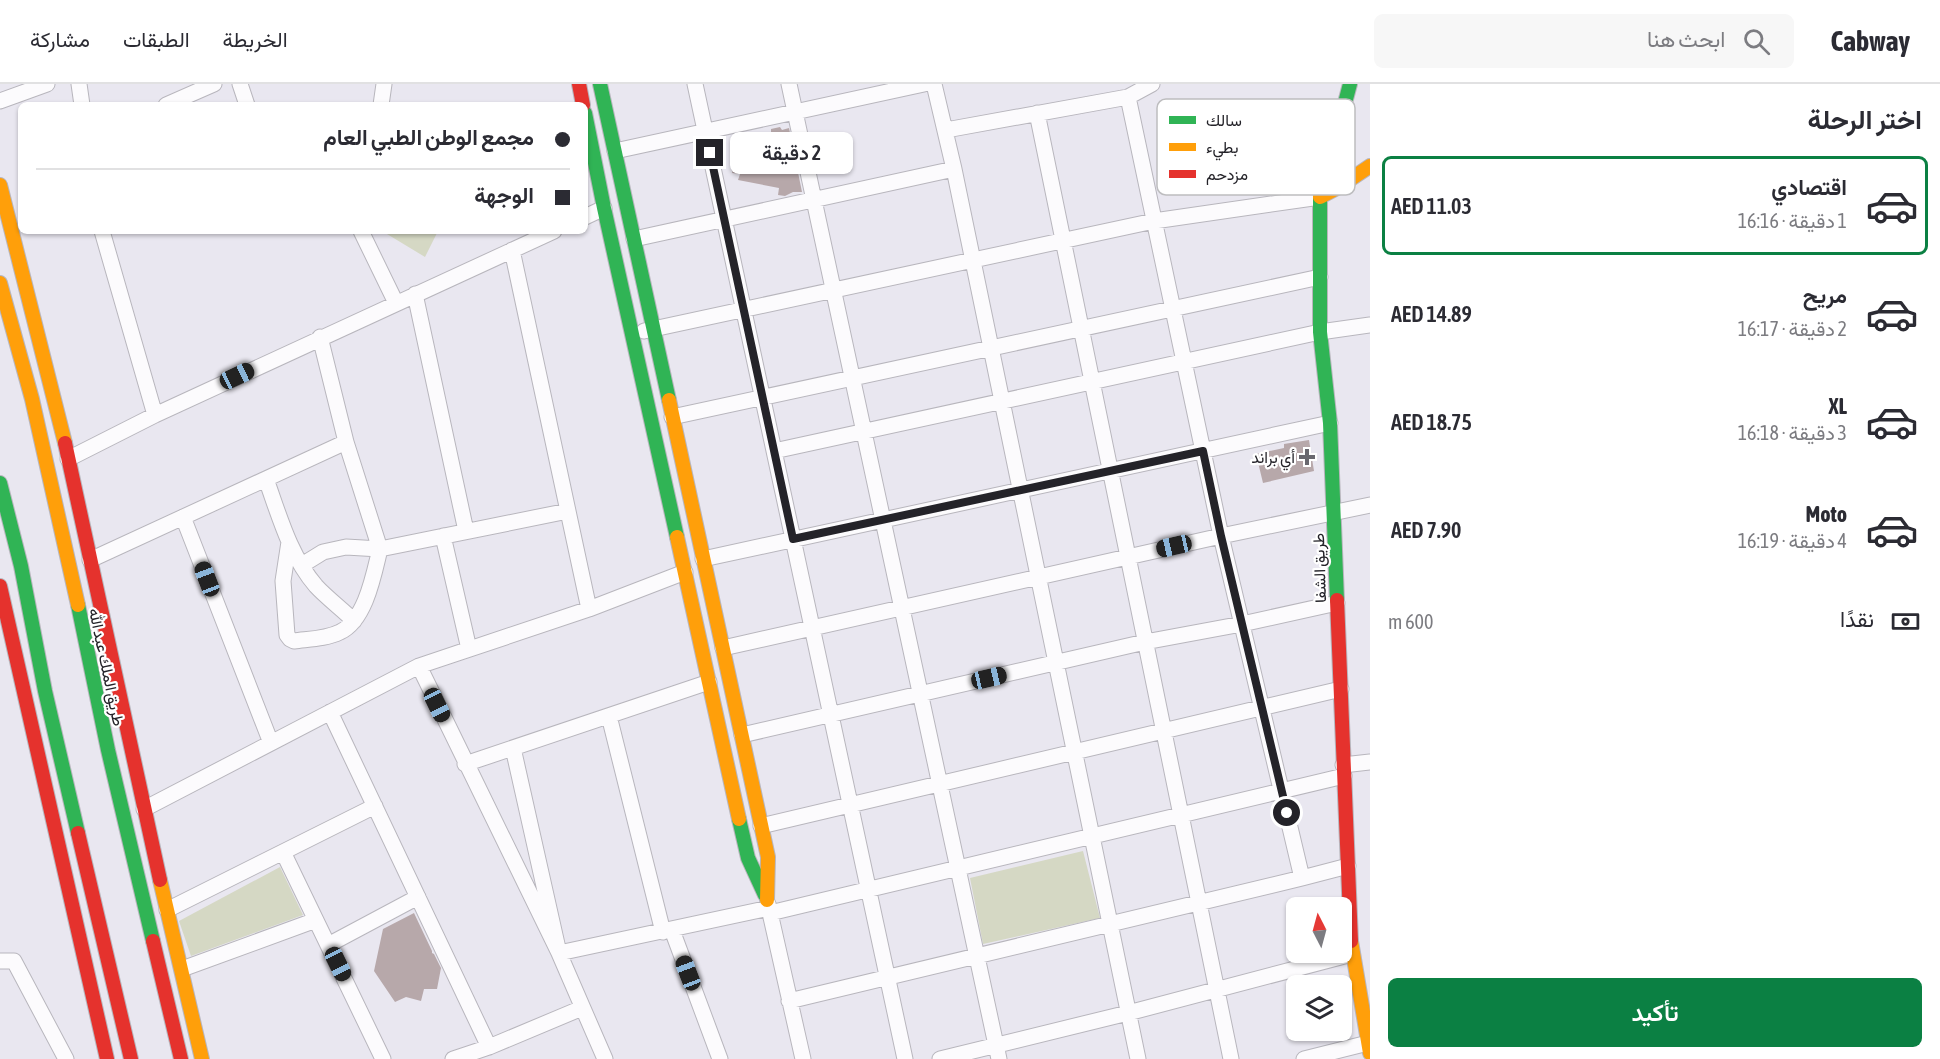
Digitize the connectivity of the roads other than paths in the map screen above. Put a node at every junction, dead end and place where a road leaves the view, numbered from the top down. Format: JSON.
{"nodes":[{"id":1,"x":46,"y":84,"type":"edge"},
{"id":2,"x":80,"y":84,"type":"edge"},
{"id":3,"x":214,"y":84,"type":"edge"},
{"id":4,"x":240,"y":84,"type":"edge"},
{"id":5,"x":384,"y":84,"type":"edge"},
{"id":6,"x":579,"y":84,"type":"edge"},
{"id":7,"x":600,"y":84,"type":"edge"},
{"id":8,"x":695,"y":84,"type":"edge"},
{"id":9,"x":789,"y":84,"type":"edge"},
{"id":10,"x":924,"y":84,"type":"edge"},
{"id":11,"x":934,"y":84,"type":"edge"},
{"id":12,"x":1152,"y":84,"type":"edge"},
{"id":13,"x":1350,"y":84,"type":"edge"},
{"id":14,"x":1128,"y":97,"type":"junction"},
{"id":15,"x":1347,"y":99,"type":"edge"},
{"id":16,"x":0,"y":100,"type":"edge"},
{"id":17,"x":82,"y":102,"type":"edge"},
{"id":18,"x":173,"y":102,"type":"edge"},
{"id":19,"x":246,"y":102,"type":"edge"},
{"id":20,"x":381,"y":102,"type":"edge"},
{"id":21,"x":583,"y":102,"type":"edge"},
{"id":22,"x":795,"y":112,"type":"junction"},
{"id":23,"x":1037,"y":113,"type":"junction"},
{"id":24,"x":588,"y":128,"type":"edge"},
{"id":25,"x":945,"y":130,"type":"junction"},
{"id":26,"x":706,"y":132,"type":"junction"},
{"id":27,"x":615,"y":151,"type":"junction"},
{"id":28,"x":1370,"y":166,"type":"edge"},
{"id":29,"x":954,"y":169,"type":"junction"},
{"id":30,"x":1355,"y":176,"type":"edge"},
{"id":31,"x":0,"y":185,"type":"edge"},
{"id":32,"x":1324,"y":195,"type":"edge"},
{"id":33,"x":1320,"y":197,"type":"junction"},
{"id":34,"x":814,"y":199,"type":"junction"},
{"id":35,"x":604,"y":208,"type":"junction"},
{"id":36,"x":588,"y":216,"type":"edge"},
{"id":37,"x":724,"y":219,"type":"junction"},
{"id":38,"x":1154,"y":221,"type":"junction"},
{"id":39,"x":103,"y":234,"type":"edge"},
{"id":40,"x":362,"y":234,"type":"edge"},
{"id":41,"x":547,"y":234,"type":"edge"},
{"id":42,"x":634,"y":239,"type":"junction"},
{"id":43,"x":1063,"y":240,"type":"junction"},
{"id":44,"x":512,"y":250,"type":"junction"},
{"id":45,"x":973,"y":260,"type":"junction"},
{"id":46,"x":1320,"y":277,"type":"junction"},
{"id":47,"x":0,"y":283,"type":"edge"},
{"id":48,"x":833,"y":290,"type":"junction"},
{"id":49,"x":415,"y":294,"type":"junction"},
{"id":50,"x":396,"y":303,"type":"junction"},
{"id":51,"x":1173,"y":309,"type":"junction"},
{"id":52,"x":744,"y":310,"type":"junction"},
{"id":53,"x":1370,"y":325,"type":"edge"},
{"id":54,"x":1081,"y":328,"type":"junction"},
{"id":55,"x":653,"y":329,"type":"junction"},
{"id":56,"x":1320,"y":332,"type":"junction"},
{"id":57,"x":632,"y":334,"type":"junction"},
{"id":58,"x":320,"y":337,"type":"junction"},
{"id":59,"x":991,"y":348,"type":"junction"},
{"id":60,"x":1184,"y":362,"type":"junction"},
{"id":61,"x":852,"y":378,"type":"junction"},
{"id":62,"x":1092,"y":382,"type":"junction"},
{"id":63,"x":763,"y":398,"type":"junction"},
{"id":64,"x":1002,"y":401,"type":"junction"},
{"id":65,"x":154,"y":415,"type":"junction"},
{"id":66,"x":672,"y":417,"type":"junction"},
{"id":67,"x":1330,"y":423,"type":"junction"},
{"id":68,"x":864,"y":431,"type":"junction"},
{"id":69,"x":346,"y":442,"type":"junction"},
{"id":70,"x":774,"y":451,"type":"junction"},
{"id":71,"x":1203,"y":451,"type":"junction"},
{"id":72,"x":68,"y":459,"type":"junction"},
{"id":73,"x":1110,"y":471,"type":"junction"},
{"id":74,"x":266,"y":479,"type":"junction"},
{"id":75,"x":0,"y":483,"type":"edge"},
{"id":76,"x":1021,"y":490,"type":"junction"},
{"id":77,"x":1370,"y":505,"type":"edge"},
{"id":78,"x":568,"y":511,"type":"junction"},
{"id":79,"x":1334,"y":513,"type":"junction"},
{"id":80,"x":183,"y":517,"type":"junction"},
{"id":81,"x":883,"y":520,"type":"junction"},
{"id":82,"x":466,"y":531,"type":"junction"},
{"id":83,"x":443,"y":536,"type":"junction"},
{"id":84,"x":1221,"y":536,"type":"junction"},
{"id":85,"x":793,"y":539,"type":"junction"},
{"id":86,"x":289,"y":542,"type":"junction"},
{"id":87,"x":380,"y":549,"type":"junction"},
{"id":88,"x":1128,"y":556,"type":"junction"},
{"id":89,"x":703,"y":559,"type":"junction"},
{"id":90,"x":90,"y":560,"type":"junction"},
{"id":91,"x":302,"y":565,"type":"junction"},
{"id":92,"x":685,"y":572,"type":"junction"},
{"id":93,"x":1039,"y":577,"type":"junction"},
{"id":94,"x":0,"y":586,"type":"edge"},
{"id":95,"x":1337,"y":603,"type":"junction"},
{"id":96,"x":902,"y":608,"type":"junction"},
{"id":97,"x":589,"y":609,"type":"junction"},
{"id":98,"x":354,"y":621,"type":"junction"},
{"id":99,"x":1242,"y":624,"type":"junction"},
{"id":100,"x":812,"y":628,"type":"junction"},
{"id":101,"x":1145,"y":642,"type":"junction"},
{"id":102,"x":723,"y":648,"type":"junction"},
{"id":103,"x":469,"y":649,"type":"junction"},
{"id":104,"x":1057,"y":662,"type":"junction"},
{"id":105,"x":418,"y":666,"type":"junction"},
{"id":106,"x":709,"y":681,"type":"junction"},
{"id":107,"x":1341,"y":690,"type":"junction"},
{"id":108,"x":921,"y":694,"type":"junction"},
{"id":109,"x":1262,"y":708,"type":"junction"},
{"id":110,"x":330,"y":712,"type":"junction"},
{"id":111,"x":831,"y":715,"type":"junction"},
{"id":112,"x":609,"y":716,"type":"junction"},
{"id":113,"x":1164,"y":731,"type":"junction"},
{"id":114,"x":741,"y":735,"type":"junction"},
{"id":115,"x":271,"y":743,"type":"junction"},
{"id":116,"x":513,"y":748,"type":"junction"},
{"id":117,"x":108,"y":750,"type":"junction"},
{"id":118,"x":1075,"y":751,"type":"junction"},
{"id":119,"x":1370,"y":762,"type":"edge"},
{"id":120,"x":465,"y":764,"type":"junction"},
{"id":121,"x":1344,"y":770,"type":"junction"},
{"id":122,"x":939,"y":784,"type":"junction"},
{"id":123,"x":140,"y":787,"type":"junction"},
{"id":124,"x":1282,"y":791,"type":"junction"},
{"id":125,"x":850,"y":805,"type":"junction"},
{"id":126,"x":375,"y":806,"type":"junction"},
{"id":127,"x":144,"y":808,"type":"junction"},
{"id":128,"x":1181,"y":815,"type":"junction"},
{"id":129,"x":761,"y":826,"type":"junction"},
{"id":130,"x":1092,"y":836,"type":"junction"},
{"id":131,"x":283,"y":852,"type":"junction"},
{"id":132,"x":1348,"y":866,"type":"junction"},
{"id":133,"x":958,"y":868,"type":"junction"},
{"id":134,"x":1302,"y":878,"type":"junction"},
{"id":135,"x":868,"y":890,"type":"junction"},
{"id":136,"x":418,"y":897,"type":"junction"},
{"id":137,"x":1349,"y":897,"type":"edge"},
{"id":138,"x":1199,"y":903,"type":"junction"},
{"id":139,"x":768,"y":907,"type":"junction"},
{"id":140,"x":167,"y":910,"type":"junction"},
{"id":141,"x":316,"y":920,"type":"junction"},
{"id":142,"x":1110,"y":924,"type":"junction"},
{"id":143,"x":668,"y":931,"type":"junction"},
{"id":144,"x":105,"y":944,"type":"junction"},
{"id":145,"x":328,"y":945,"type":"junction"},
{"id":146,"x":559,"y":953,"type":"junction"},
{"id":147,"x":1352,"y":954,"type":"edge"},
{"id":148,"x":976,"y":956,"type":"junction"},
{"id":149,"x":0,"y":961,"type":"edge"},
{"id":150,"x":1318,"y":963,"type":"edge"},
{"id":151,"x":182,"y":969,"type":"junction"},
{"id":152,"x":887,"y":977,"type":"junction"},
{"id":153,"x":1216,"y":990,"type":"junction"},
{"id":154,"x":789,"y":1001,"type":"junction"},
{"id":155,"x":94,"y":1002,"type":"junction"},
{"id":156,"x":582,"y":1008,"type":"junction"},
{"id":157,"x":1128,"y":1013,"type":"junction"},
{"id":158,"x":489,"y":1047,"type":"junction"},
{"id":159,"x":1369,"y":1048,"type":"edge"},
{"id":160,"x":997,"y":1052,"type":"edge"},
{"id":161,"x":66,"y":1059,"type":"edge"},
{"id":162,"x":106,"y":1059,"type":"edge"},
{"id":163,"x":131,"y":1059,"type":"edge"},
{"id":164,"x":181,"y":1059,"type":"edge"},
{"id":165,"x":202,"y":1059,"type":"edge"},
{"id":166,"x":383,"y":1059,"type":"edge"},
{"id":167,"x":453,"y":1059,"type":"edge"},
{"id":168,"x":605,"y":1059,"type":"edge"},
{"id":169,"x":720,"y":1059,"type":"edge"},
{"id":170,"x":802,"y":1059,"type":"edge"},
{"id":171,"x":905,"y":1059,"type":"edge"},
{"id":172,"x":940,"y":1059,"type":"edge"},
{"id":173,"x":1138,"y":1059,"type":"edge"},
{"id":174,"x":1231,"y":1059,"type":"edge"},
{"id":175,"x":1304,"y":1059,"type":"edge"}],
"edges":[{"from":1,"to":16,"type":"street"},
{"from":2,"to":17,"type":"street"},
{"from":3,"to":18,"type":"street"},
{"from":4,"to":19,"type":"street"},
{"from":5,"to":20,"type":"street"},
{"from":6,"to":21,"type":"street"},
{"from":7,"to":27,"type":"street"},
{"from":8,"to":26,"type":"street"},
{"from":9,"to":22,"type":"street"},
{"from":10,"to":22,"type":"street"},
{"from":11,"to":25,"type":"street"},
{"from":12,"to":14,"type":"street"},
{"from":13,"to":15,"type":"street","name":"طريق الشفا"},
{"from":14,"to":23,"type":"street"},
{"from":14,"to":38,"type":"street"},
{"from":22,"to":26,"type":"street"},
{"from":22,"to":34,"type":"street"},
{"from":23,"to":25,"type":"street"},
{"from":23,"to":43,"type":"street"},
{"from":24,"to":35,"type":"street"},
{"from":25,"to":29,"type":"street"},
{"from":26,"to":27,"type":"street"},
{"from":26,"to":37,"type":"street"},
{"from":27,"to":42,"type":"street"},
{"from":28,"to":30,"type":"street"},
{"from":29,"to":34,"type":"street"},
{"from":29,"to":45,"type":"street"},
{"from":31,"to":72,"type":"street"},
{"from":32,"to":33,"type":"street"},
{"from":33,"to":38,"type":"street"},
{"from":33,"to":46,"type":"street","name":"طريق الشفا"},
{"from":34,"to":37,"type":"street"},
{"from":34,"to":48,"type":"street"},
{"from":35,"to":36,"type":"street"},
{"from":35,"to":57,"type":"street"},
{"from":37,"to":42,"type":"street"},
{"from":37,"to":52,"type":"street"},
{"from":38,"to":43,"type":"street"},
{"from":38,"to":51,"type":"street"},
{"from":39,"to":65,"type":"street"},
{"from":40,"to":50,"type":"street"},
{"from":41,"to":44,"type":"street"},
{"from":42,"to":55,"type":"street"},
{"from":43,"to":45,"type":"street"},
{"from":43,"to":54,"type":"street"},
{"from":44,"to":49,"type":"street"},
{"from":44,"to":78,"type":"street"},
{"from":45,"to":48,"type":"street"},
{"from":45,"to":59,"type":"street"},
{"from":46,"to":51,"type":"street"},
{"from":46,"to":56,"type":"street","name":"طريق الشفا"},
{"from":47,"to":117,"type":"street","name":"طريق الملك عبد الله"},
{"from":48,"to":52,"type":"street"},
{"from":48,"to":61,"type":"street"},
{"from":49,"to":50,"type":"street"},
{"from":49,"to":82,"type":"street"},
{"from":50,"to":58,"type":"street"},
{"from":51,"to":54,"type":"street"},
{"from":51,"to":60,"type":"street"},
{"from":52,"to":55,"type":"street"},
{"from":52,"to":63,"type":"street"},
{"from":53,"to":56,"type":"street"},
{"from":54,"to":59,"type":"street"},
{"from":54,"to":62,"type":"street"},
{"from":55,"to":57,"type":"street"},
{"from":55,"to":66,"type":"street"},
{"from":56,"to":60,"type":"street"},
{"from":56,"to":67,"type":"street","name":"طريق الشفا"},
{"from":57,"to":92,"type":"street"},
{"from":58,"to":65,"type":"street"},
{"from":58,"to":69,"type":"street"},
{"from":59,"to":61,"type":"street"},
{"from":59,"to":64,"type":"street"},
{"from":60,"to":62,"type":"street"},
{"from":60,"to":71,"type":"street"},
{"from":61,"to":63,"type":"street"},
{"from":61,"to":68,"type":"street"},
{"from":62,"to":64,"type":"street"},
{"from":62,"to":73,"type":"street"},
{"from":63,"to":66,"type":"street"},
{"from":63,"to":70,"type":"street"},
{"from":64,"to":68,"type":"street"},
{"from":64,"to":76,"type":"street"},
{"from":65,"to":72,"type":"street"},
{"from":66,"to":89,"type":"street"},
{"from":67,"to":71,"type":"street"},
{"from":67,"to":79,"type":"street","name":"طريق الشفا"},
{"from":68,"to":70,"type":"street"},
{"from":68,"to":81,"type":"street"},
{"from":69,"to":74,"type":"street"},
{"from":69,"to":87,"type":"street"},
{"from":70,"to":85,"type":"street"},
{"from":71,"to":73,"type":"street"},
{"from":71,"to":84,"type":"street"},
{"from":72,"to":90,"type":"street"},
{"from":73,"to":76,"type":"street"},
{"from":73,"to":88,"type":"street"},
{"from":74,"to":80,"type":"street"},
{"from":74,"to":86,"type":"street"},
{"from":75,"to":144,"type":"street"},
{"from":76,"to":81,"type":"street"},
{"from":76,"to":93,"type":"street"},
{"from":77,"to":79,"type":"street"},
{"from":78,"to":82,"type":"street"},
{"from":78,"to":97,"type":"street"},
{"from":79,"to":84,"type":"street"},
{"from":79,"to":95,"type":"street","name":"طريق الشفا"},
{"from":80,"to":90,"type":"street"},
{"from":80,"to":115,"type":"street"},
{"from":81,"to":85,"type":"street"},
{"from":81,"to":96,"type":"street"},
{"from":82,"to":83,"type":"street"},
{"from":83,"to":87,"type":"street"},
{"from":83,"to":103,"type":"street"},
{"from":84,"to":88,"type":"street"},
{"from":84,"to":99,"type":"street"},
{"from":85,"to":89,"type":"street"},
{"from":85,"to":100,"type":"street"},
{"from":86,"to":91,"type":"street"},
{"from":86,"to":98,"type":"street"},
{"from":87,"to":91,"type":"street"},
{"from":87,"to":98,"type":"street"},
{"from":88,"to":93,"type":"street"},
{"from":88,"to":101,"type":"street"},
{"from":89,"to":102,"type":"street"},
{"from":90,"to":123,"type":"street"},
{"from":91,"to":98,"type":"street"},
{"from":92,"to":97,"type":"street"},
{"from":92,"to":106,"type":"street"},
{"from":93,"to":96,"type":"street"},
{"from":93,"to":104,"type":"street"},
{"from":94,"to":155,"type":"street"},
{"from":95,"to":99,"type":"street"},
{"from":95,"to":107,"type":"street","name":"طريق الشفا"},
{"from":96,"to":100,"type":"street"},
{"from":96,"to":108,"type":"street"},
{"from":97,"to":103,"type":"street"},
{"from":99,"to":101,"type":"street"},
{"from":99,"to":109,"type":"street"},
{"from":100,"to":102,"type":"street"},
{"from":100,"to":111,"type":"street"},
{"from":101,"to":104,"type":"street"},
{"from":101,"to":113,"type":"street"},
{"from":102,"to":114,"type":"street"},
{"from":103,"to":105,"type":"street"},
{"from":104,"to":108,"type":"street"},
{"from":104,"to":118,"type":"street"},
{"from":105,"to":110,"type":"street"},
{"from":105,"to":120,"type":"street"},
{"from":106,"to":112,"type":"street"},
{"from":106,"to":139,"type":"street"},
{"from":107,"to":109,"type":"street"},
{"from":107,"to":121,"type":"street","name":"طريق الشفا"},
{"from":108,"to":111,"type":"street"},
{"from":108,"to":122,"type":"street"},
{"from":109,"to":113,"type":"street"},
{"from":109,"to":124,"type":"street"},
{"from":110,"to":115,"type":"street"},
{"from":110,"to":126,"type":"street"},
{"from":111,"to":114,"type":"street"},
{"from":111,"to":125,"type":"street"},
{"from":112,"to":116,"type":"street"},
{"from":112,"to":143,"type":"street"},
{"from":113,"to":118,"type":"street"},
{"from":113,"to":128,"type":"street"},
{"from":114,"to":129,"type":"street"},
{"from":115,"to":127,"type":"street"},
{"from":116,"to":120,"type":"street"},
{"from":116,"to":146,"type":"street"},
{"from":117,"to":123,"type":"street"},
{"from":117,"to":164,"type":"street","name":"طريق الملك عبد الله"},
{"from":118,"to":122,"type":"street"},
{"from":118,"to":130,"type":"street"},
{"from":119,"to":121,"type":"street"},
{"from":120,"to":146,"type":"street"},
{"from":121,"to":124,"type":"street"},
{"from":121,"to":132,"type":"street","name":"طريق الشفا"},
{"from":122,"to":125,"type":"street"},
{"from":122,"to":133,"type":"street"},
{"from":123,"to":127,"type":"street"},
{"from":124,"to":128,"type":"street"},
{"from":124,"to":134,"type":"street"},
{"from":125,"to":129,"type":"street"},
{"from":125,"to":135,"type":"street"},
{"from":126,"to":131,"type":"street"},
{"from":126,"to":136,"type":"street"},
{"from":127,"to":140,"type":"street"},
{"from":128,"to":130,"type":"street"},
{"from":128,"to":138,"type":"street"},
{"from":129,"to":139,"type":"street"},
{"from":130,"to":133,"type":"street"},
{"from":130,"to":142,"type":"street"},
{"from":131,"to":140,"type":"street"},
{"from":131,"to":141,"type":"street"},
{"from":132,"to":134,"type":"street"},
{"from":132,"to":137,"type":"street","name":"طريق الشفا"},
{"from":133,"to":135,"type":"street"},
{"from":133,"to":148,"type":"street"},
{"from":134,"to":138,"type":"street"},
{"from":135,"to":139,"type":"street"},
{"from":135,"to":152,"type":"street"},
{"from":136,"to":145,"type":"street"},
{"from":136,"to":158,"type":"street"},
{"from":138,"to":142,"type":"street"},
{"from":138,"to":153,"type":"street"},
{"from":139,"to":143,"type":"street"},
{"from":139,"to":154,"type":"street"},
{"from":140,"to":151,"type":"street"},
{"from":141,"to":145,"type":"street"},
{"from":141,"to":151,"type":"street"},
{"from":142,"to":148,"type":"street"},
{"from":142,"to":157,"type":"street"},
{"from":143,"to":146,"type":"street"},
{"from":143,"to":169,"type":"street"},
{"from":144,"to":155,"type":"street"},
{"from":144,"to":163,"type":"street"},
{"from":145,"to":166,"type":"street"},
{"from":146,"to":156,"type":"street"},
{"from":147,"to":159,"type":"street","name":"طريق الشفا"},
{"from":148,"to":152,"type":"street"},
{"from":148,"to":160,"type":"street"},
{"from":149,"to":161,"type":"street"},
{"from":150,"to":153,"type":"street"},
{"from":151,"to":165,"type":"street"},
{"from":152,"to":154,"type":"street"},
{"from":152,"to":171,"type":"street"},
{"from":153,"to":157,"type":"street"},
{"from":153,"to":174,"type":"street"},
{"from":154,"to":170,"type":"street"},
{"from":155,"to":162,"type":"street"},
{"from":156,"to":158,"type":"street"},
{"from":156,"to":168,"type":"street"},
{"from":157,"to":160,"type":"street"},
{"from":157,"to":173,"type":"street"},
{"from":158,"to":167,"type":"street"},
{"from":159,"to":175,"type":"street"},
{"from":160,"to":172,"type":"street"}]}
